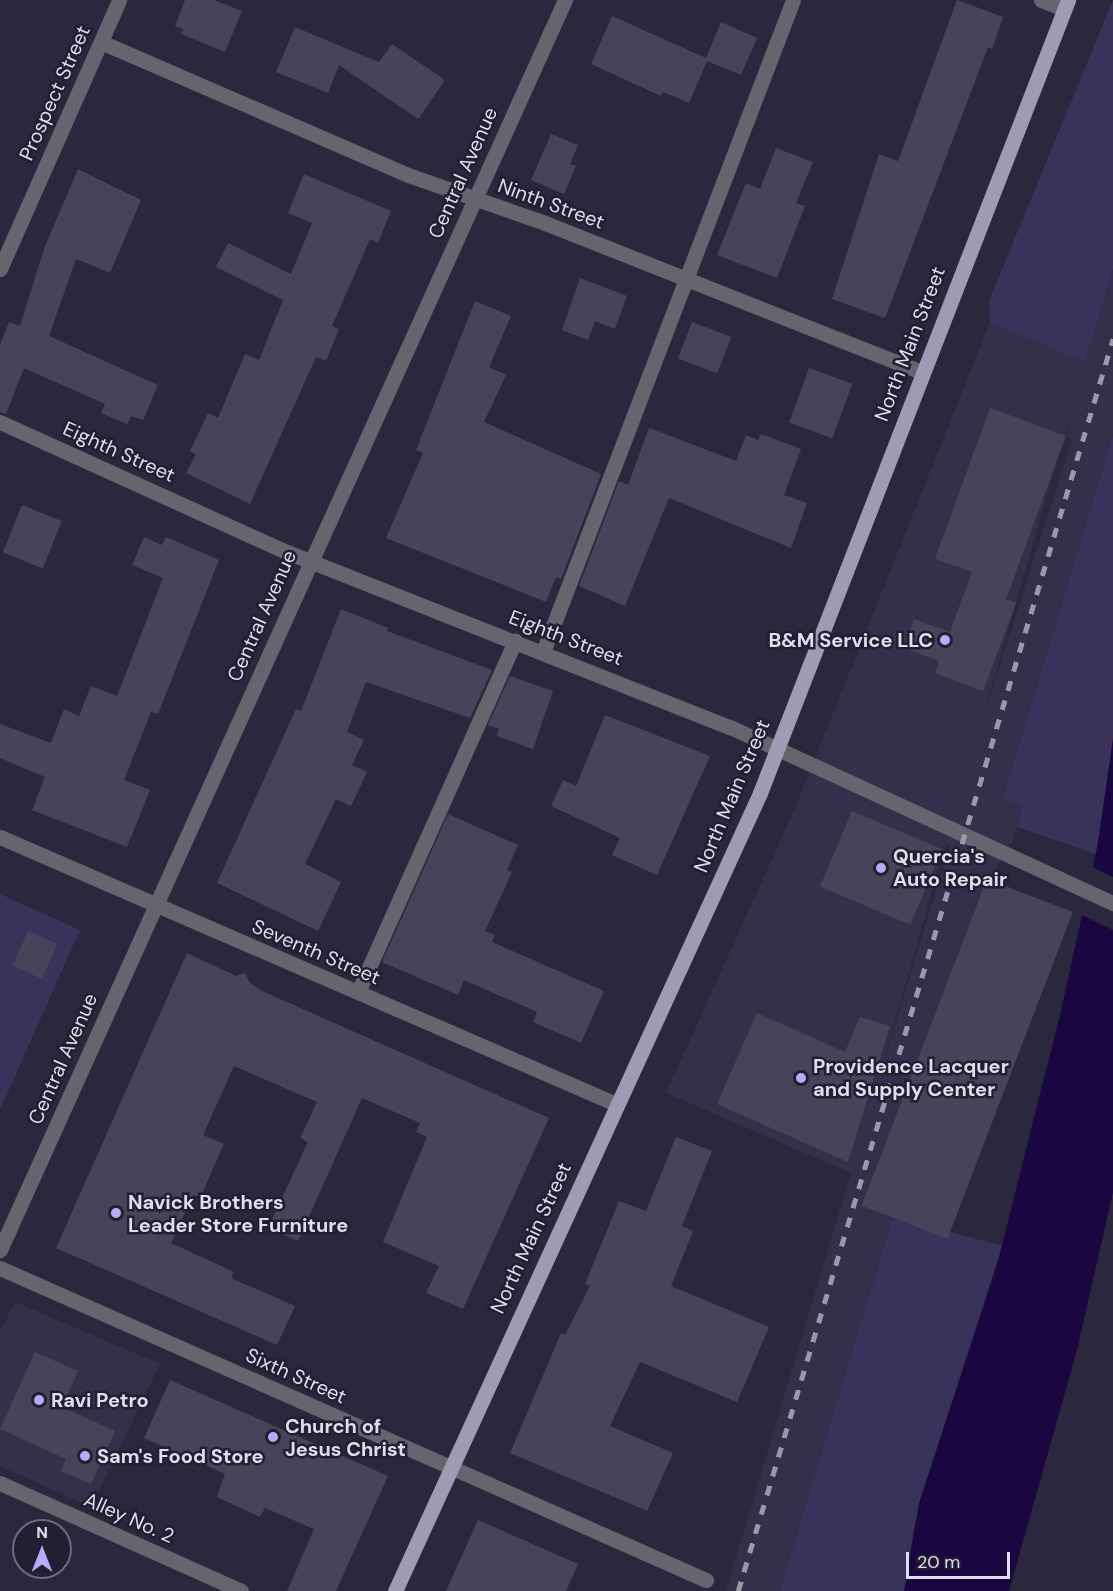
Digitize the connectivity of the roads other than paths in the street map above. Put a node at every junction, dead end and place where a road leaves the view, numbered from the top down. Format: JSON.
{"nodes":[{"id":1,"x":119,"y":0,"type":"edge"},
{"id":2,"x":565,"y":0,"type":"edge"},
{"id":3,"x":793,"y":0,"type":"edge"},
{"id":4,"x":1041,"y":0,"type":"edge"},
{"id":5,"x":1066,"y":4,"type":"edge"},
{"id":6,"x":101,"y":42,"type":"junction"},
{"id":7,"x":475,"y":198,"type":"junction"},
{"id":8,"x":0,"y":269,"type":"edge"},
{"id":9,"x":684,"y":278,"type":"junction"},
{"id":10,"x":922,"y":372,"type":"junction"},
{"id":11,"x":0,"y":422,"type":"edge"},
{"id":12,"x":310,"y":561,"type":"junction"},
{"id":13,"x":515,"y":641,"type":"junction"},
{"id":14,"x":543,"y":652,"type":"junction"},
{"id":15,"x":777,"y":748,"type":"junction"},
{"id":16,"x":0,"y":837,"type":"edge"},
{"id":17,"x":1113,"y":903,"type":"edge"},
{"id":18,"x":156,"y":905,"type":"junction"},
{"id":19,"x":358,"y":992,"type":"junction"},
{"id":20,"x":616,"y":1104,"type":"junction"},
{"id":21,"x":0,"y":1250,"type":"edge"},
{"id":22,"x":0,"y":1268,"type":"edge"},
{"id":23,"x":450,"y":1467,"type":"junction"},
{"id":24,"x":0,"y":1483,"type":"edge"},
{"id":25,"x":706,"y":1580,"type":"dead end"},
{"id":26,"x":240,"y":1591,"type":"edge"},
{"id":27,"x":395,"y":1591,"type":"edge"}],
"edges":[{"from":1,"to":6,"type":"street","name":"Prospect Street"},
{"from":2,"to":7,"type":"street","name":"Central Avenue"},
{"from":3,"to":9,"type":"street"},
{"from":4,"to":5,"type":"street"},
{"from":5,"to":10,"type":"main road","name":"North Main Street"},
{"from":6,"to":7,"type":"street","name":"Ninth Street"},
{"from":6,"to":8,"type":"street","name":"Prospect Street"},
{"from":7,"to":9,"type":"street","name":"Ninth Street"},
{"from":7,"to":12,"type":"street","name":"Central Avenue"},
{"from":9,"to":10,"type":"street","name":"Ninth Street"},
{"from":9,"to":14,"type":"street"},
{"from":10,"to":15,"type":"main road","name":"North Main Street"},
{"from":11,"to":12,"type":"street","name":"Eighth Street"},
{"from":12,"to":13,"type":"street","name":"Eighth Street"},
{"from":12,"to":18,"type":"street","name":"Central Avenue"},
{"from":13,"to":14,"type":"street","name":"Eighth Street"},
{"from":13,"to":19,"type":"street"},
{"from":14,"to":15,"type":"street","name":"Eighth Street"},
{"from":15,"to":17,"type":"street","name":"Eighth Street"},
{"from":15,"to":20,"type":"main road","name":"North Main Street"},
{"from":16,"to":18,"type":"street","name":"Seventh Street"},
{"from":18,"to":19,"type":"street","name":"Seventh Street"},
{"from":18,"to":21,"type":"street","name":"Central Avenue"},
{"from":19,"to":20,"type":"street","name":"Seventh Street"},
{"from":20,"to":23,"type":"main road","name":"North Main Street"},
{"from":22,"to":23,"type":"street","name":"Sixth Street"},
{"from":23,"to":25,"type":"street","name":"Sixth Street"},
{"from":23,"to":27,"type":"main road","name":"North Main Street"},
{"from":24,"to":26,"type":"street","name":"Alley No. 2"}]}
